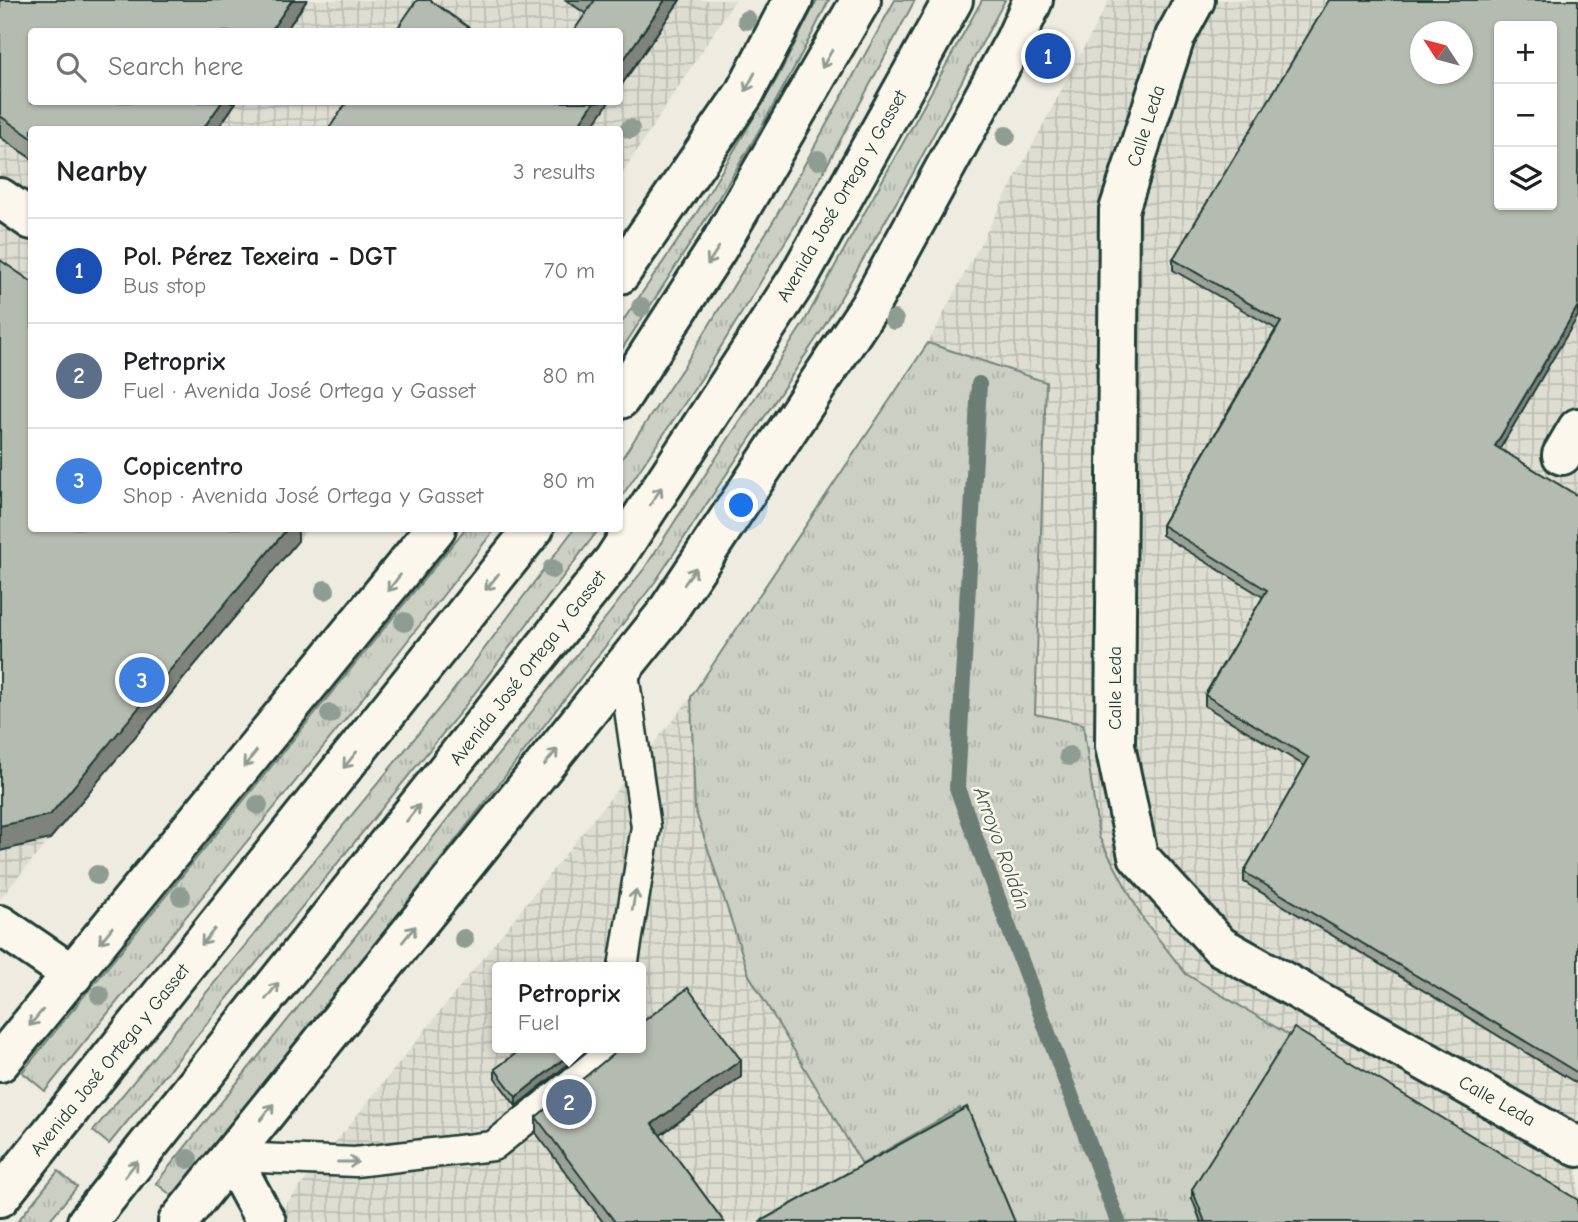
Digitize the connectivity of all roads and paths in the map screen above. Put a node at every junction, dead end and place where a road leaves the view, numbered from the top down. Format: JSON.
{"nodes":[{"id":1,"x":793,"y":0,"type":"edge"},
{"id":2,"x":861,"y":0,"type":"edge"},
{"id":3,"x":953,"y":0,"type":"edge"},
{"id":4,"x":1033,"y":0,"type":"edge"},
{"id":5,"x":1195,"y":0,"type":"edge"},
{"id":6,"x":0,"y":198,"type":"edge"},
{"id":7,"x":28,"y":217,"type":"edge"},
{"id":8,"x":623,"y":270,"type":"edge"},
{"id":9,"x":623,"y":393,"type":"edge"},
{"id":10,"x":433,"y":532,"type":"edge"},
{"id":11,"x":531,"y":532,"type":"edge"},
{"id":12,"x":623,"y":667,"type":"junction"},
{"id":13,"x":0,"y":925,"type":"edge"},
{"id":14,"x":623,"y":962,"type":"edge"},
{"id":15,"x":73,"y":975,"type":"junction"},
{"id":16,"x":608,"y":1053,"type":"edge"},
{"id":17,"x":0,"y":1062,"type":"edge"},
{"id":18,"x":1578,"y":1147,"type":"edge"},
{"id":19,"x":231,"y":1157,"type":"junction"},
{"id":20,"x":0,"y":1197,"type":"edge"},
{"id":21,"x":87,"y":1222,"type":"edge"},
{"id":22,"x":178,"y":1222,"type":"edge"},
{"id":23,"x":266,"y":1222,"type":"edge"}],
"edges":[{"from":1,"to":8,"type":"street","one_way":true},
{"from":2,"to":9,"type":"street","one_way":true},
{"from":21,"to":3,"type":"street","name":"Avenida José Ortega y Gasset","one_way":true},
{"from":12,"to":4,"type":"street","one_way":true},
{"from":5,"to":18,"type":"street","name":"Calle Leda"},
{"from":6,"to":7,"type":"street"},
{"from":10,"to":15,"type":"street","one_way":true},
{"from":11,"to":20,"type":"street","name":"Avenida José Ortega y Gasset","one_way":true},
{"from":14,"to":12,"type":"lane","one_way":true},
{"from":19,"to":12,"type":"street","one_way":true},
{"from":13,"to":15,"type":"street"},
{"from":15,"to":17,"type":"street","one_way":true},
{"from":19,"to":16,"type":"lane","one_way":true},
{"from":19,"to":22,"type":"street"},
{"from":19,"to":23,"type":"street"}]}
